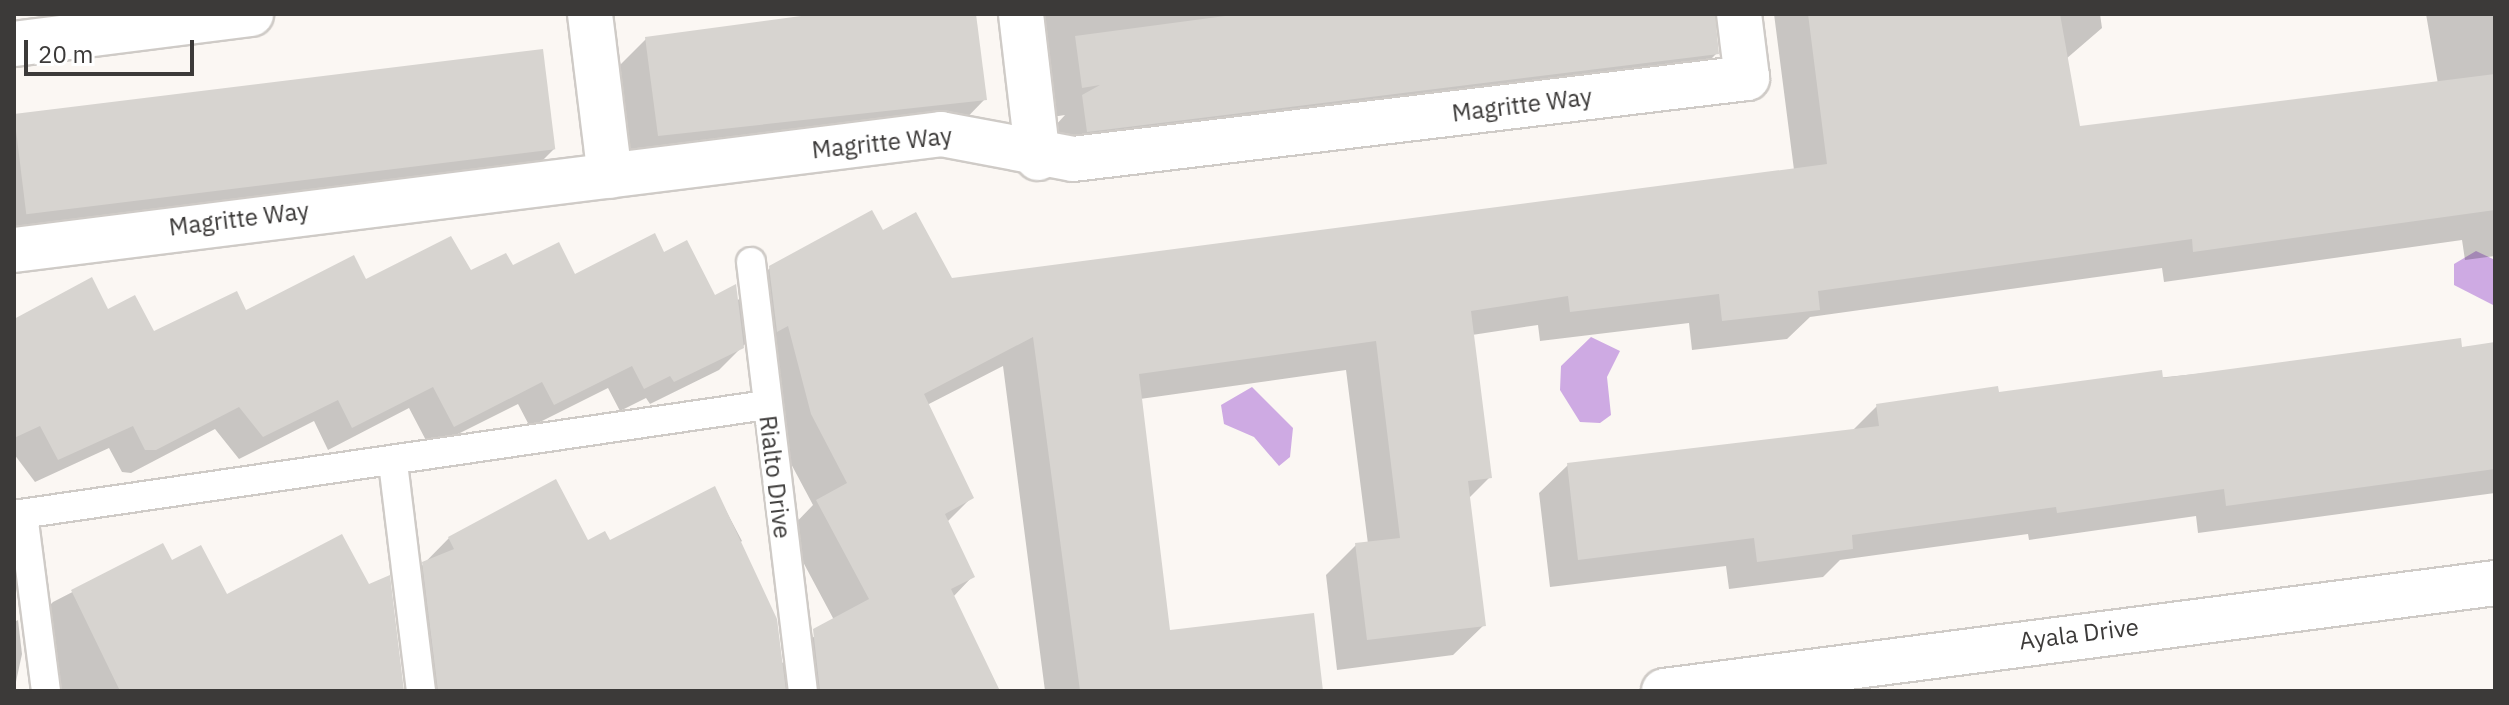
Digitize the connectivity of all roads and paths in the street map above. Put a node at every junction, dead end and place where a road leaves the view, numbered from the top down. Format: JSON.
{"nodes":[{"id":1,"x":251,"y":14,"type":"edge"},
{"id":2,"x":590,"y":14,"type":"edge"},
{"id":3,"x":1021,"y":14,"type":"edge"},
{"id":4,"x":1739,"y":14,"type":"edge"},
{"id":5,"x":14,"y":44,"type":"edge"},
{"id":6,"x":1038,"y":158,"type":"junction"},
{"id":7,"x":610,"y":176,"type":"junction"},
{"id":8,"x":14,"y":250,"type":"edge"},
{"id":9,"x":751,"y":262,"type":"dead end"},
{"id":10,"x":766,"y":405,"type":"junction"},
{"id":11,"x":393,"y":463,"type":"junction"},
{"id":12,"x":19,"y":515,"type":"edge"},
{"id":13,"x":2495,"y":583,"type":"edge"},
{"id":14,"x":46,"y":691,"type":"edge"},
{"id":15,"x":421,"y":691,"type":"edge"},
{"id":16,"x":803,"y":691,"type":"edge"},
{"id":17,"x":1664,"y":691,"type":"edge"}],
"edges":[{"from":1,"to":5,"type":"street"},
{"from":2,"to":7,"type":"street"},
{"from":3,"to":6,"type":"street"},
{"from":4,"to":6,"type":"street","name":"Magritte Way"},
{"from":6,"to":7,"type":"street","name":"Magritte Way"},
{"from":7,"to":8,"type":"street","name":"Magritte Way"},
{"from":9,"to":10,"type":"lane","name":"Rialto Drive"},
{"from":10,"to":11,"type":"lane"},
{"from":10,"to":16,"type":"lane","name":"Rialto Drive"},
{"from":11,"to":12,"type":"lane"},
{"from":11,"to":15,"type":"lane"},
{"from":12,"to":14,"type":"lane"},
{"from":13,"to":17,"type":"street","name":"Ayala Drive"}]}
